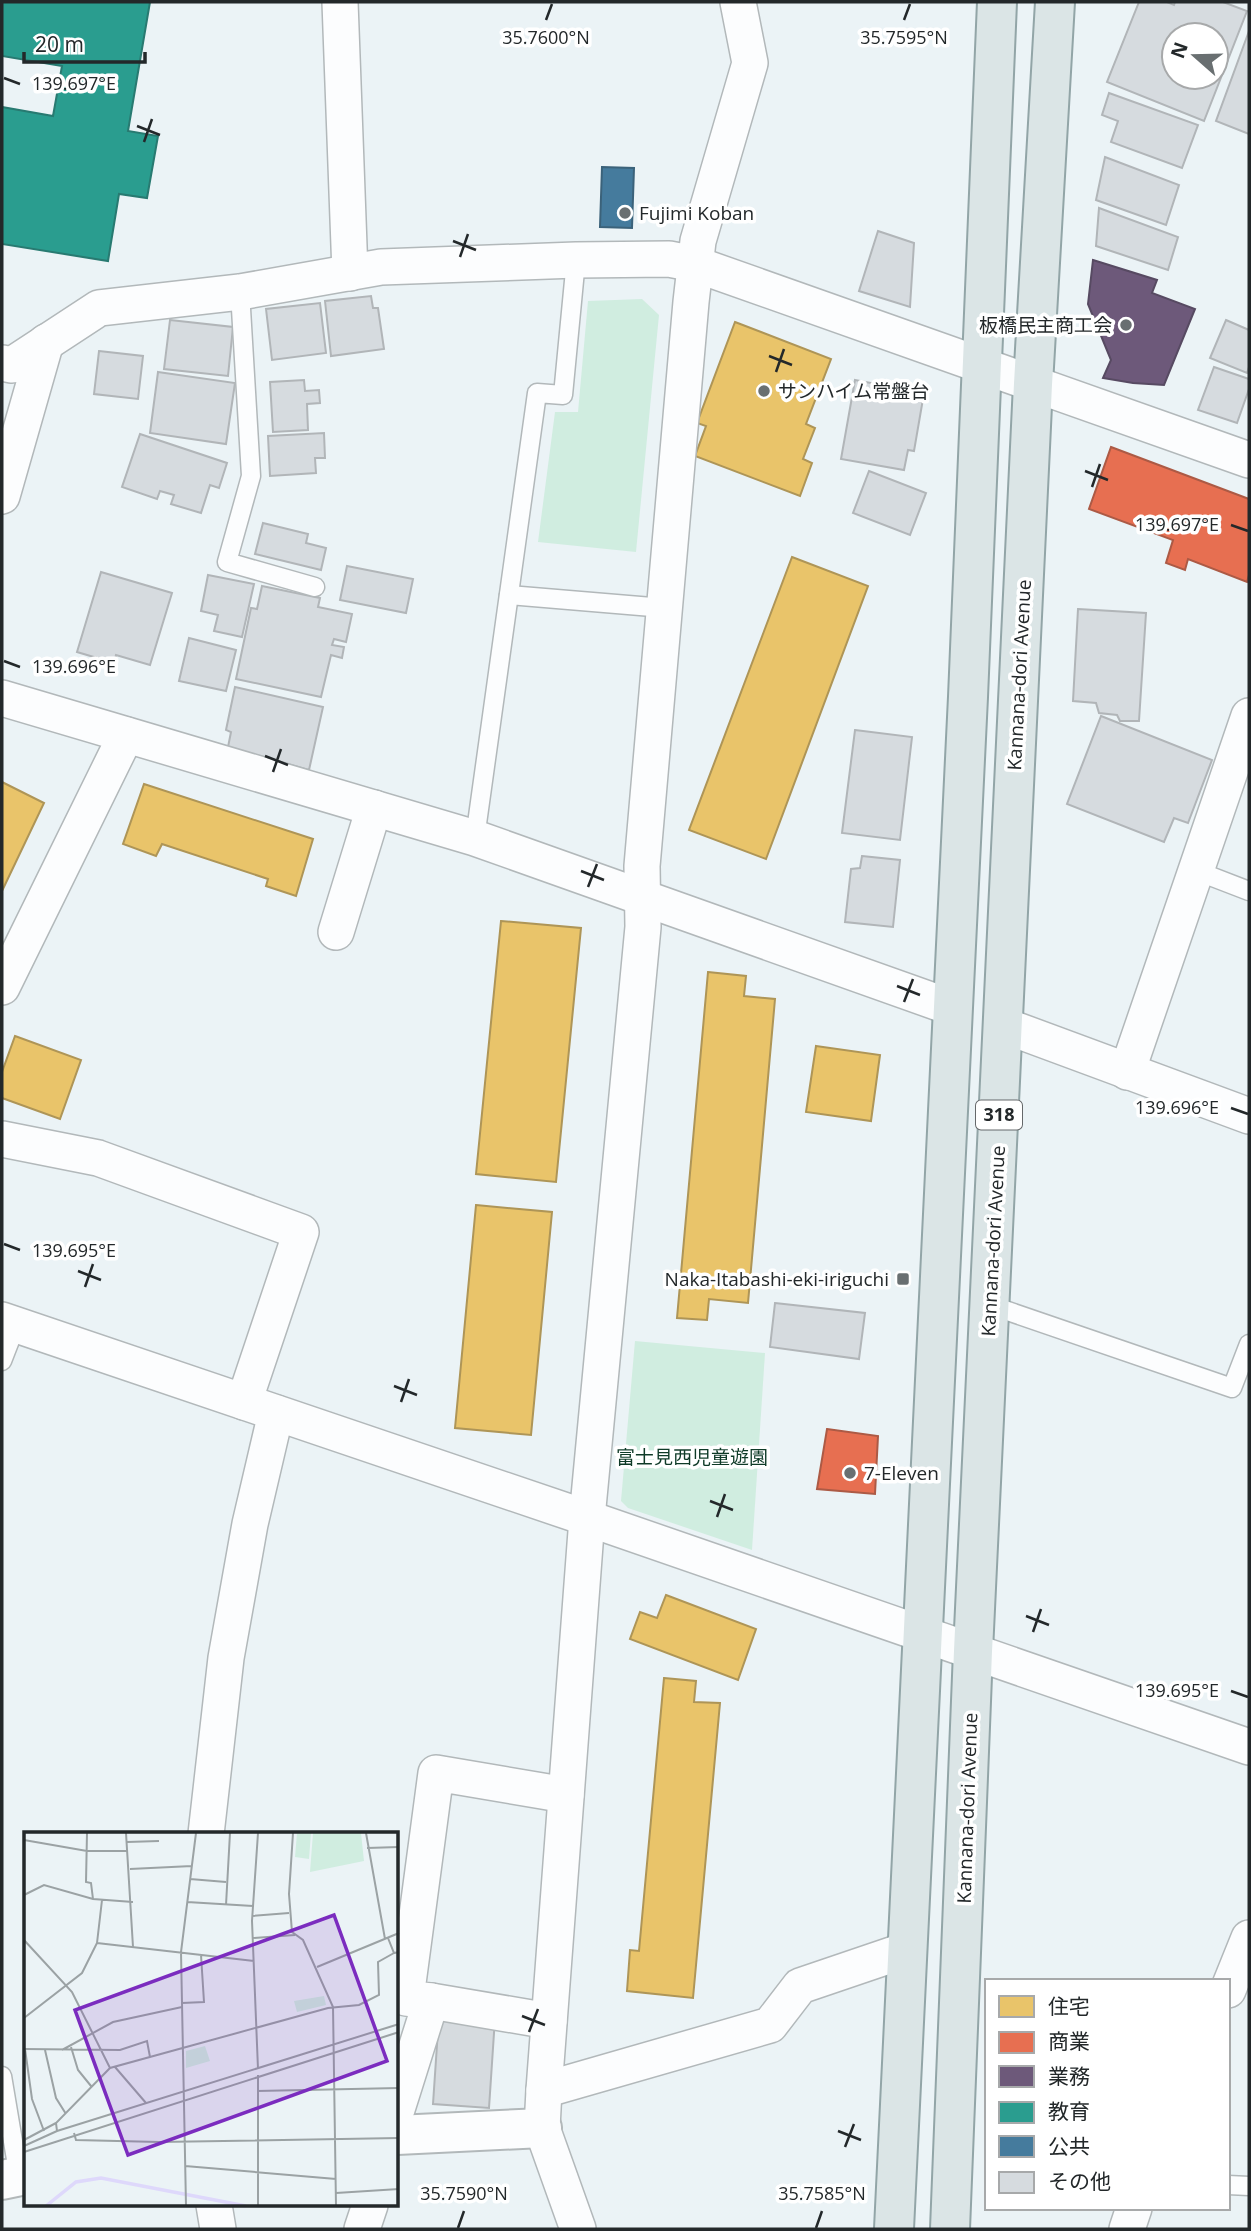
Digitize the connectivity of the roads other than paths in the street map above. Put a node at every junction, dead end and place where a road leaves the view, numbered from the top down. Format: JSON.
{"nodes":[{"id":1,"x":340,"y":2,"type":"edge"},
{"id":2,"x":738,"y":2,"type":"edge"},
{"id":3,"x":997,"y":2,"type":"edge"},
{"id":4,"x":1055,"y":2,"type":"edge"},
{"id":5,"x":576,"y":260,"type":"junction"},
{"id":6,"x":695,"y":264,"type":"junction"},
{"id":7,"x":350,"y":273,"type":"junction"},
{"id":8,"x":240,"y":292,"type":"junction"},
{"id":9,"x":46,"y":342,"type":"junction"},
{"id":10,"x":2,"y":363,"type":"edge"},
{"id":11,"x":981,"y":364,"type":"junction"},
{"id":12,"x":1033,"y":384,"type":"junction"},
{"id":13,"x":1249,"y":460,"type":"edge"},
{"id":14,"x":2,"y":496,"type":"edge"},
{"id":15,"x":315,"y":587,"type":"dead end"},
{"id":16,"x":509,"y":595,"type":"junction"},
{"id":17,"x":664,"y":608,"type":"junction"},
{"id":18,"x":2,"y":698,"type":"edge"},
{"id":19,"x":1249,"y":716,"type":"edge"},
{"id":20,"x":126,"y":735,"type":"junction"},
{"id":21,"x":374,"y":808,"type":"junction"},
{"id":22,"x":475,"y":838,"type":"junction"},
{"id":23,"x":1197,"y":872,"type":"junction"},
{"id":24,"x":1249,"y":891,"type":"edge"},
{"id":25,"x":643,"y":897,"type":"junction"},
{"id":26,"x":336,"y":932,"type":"dead end"},
{"id":27,"x":2,"y":987,"type":"edge"},
{"id":28,"x":953,"y":1008,"type":"junction"},
{"id":29,"x":1003,"y":1025,"type":"junction"},
{"id":30,"x":1127,"y":1072,"type":"junction"},
{"id":31,"x":1249,"y":1116,"type":"edge"},
{"id":32,"x":2,"y":1139,"type":"edge"},
{"id":33,"x":990,"y":1306,"type":"junction"},
{"id":34,"x":9,"y":1322,"type":"edge"},
{"id":35,"x":1249,"y":1344,"type":"edge"},
{"id":36,"x":2,"y":1360,"type":"edge"},
{"id":37,"x":244,"y":1402,"type":"junction"},
{"id":38,"x":276,"y":1412,"type":"junction"},
{"id":39,"x":587,"y":1518,"type":"junction"},
{"id":40,"x":921,"y":1634,"type":"junction"},
{"id":41,"x":973,"y":1651,"type":"junction"},
{"id":42,"x":1249,"y":1747,"type":"edge"},
{"id":43,"x":566,"y":1795,"type":"junction"},
{"id":44,"x":206,"y":1832,"type":"edge"},
{"id":45,"x":906,"y":1950,"type":"junction"},
{"id":46,"x":431,"y":2001,"type":"junction"},
{"id":47,"x":550,"y":2021,"type":"junction"},
{"id":48,"x":2,"y":2076,"type":"edge"},
{"id":49,"x":544,"y":2090,"type":"junction"},
{"id":50,"x":399,"y":2103,"type":"edge"},
{"id":51,"x":542,"y":2129,"type":"junction"},
{"id":52,"x":399,"y":2135,"type":"edge"},
{"id":53,"x":16,"y":2178,"type":"edge"},
{"id":54,"x":1230,"y":2185,"type":"edge"},
{"id":55,"x":1249,"y":2186,"type":"edge"},
{"id":56,"x":214,"y":2206,"type":"edge"},
{"id":57,"x":370,"y":2206,"type":"edge"},
{"id":58,"x":1133,"y":2210,"type":"edge"},
{"id":59,"x":218,"y":2229,"type":"edge"},
{"id":60,"x":362,"y":2229,"type":"edge"},
{"id":61,"x":578,"y":2229,"type":"edge"},
{"id":62,"x":894,"y":2229,"type":"edge"},
{"id":63,"x":950,"y":2229,"type":"edge"},
{"id":64,"x":1127,"y":2229,"type":"edge"}],
"edges":[{"from":1,"to":7,"type":"street"},
{"from":2,"to":6,"type":"street"},
{"from":3,"to":11,"type":"main road","number":"318"},
{"from":4,"to":12,"type":"main road","name":"Kannana-dori Avenue","number":"318"},
{"from":5,"to":6,"type":"street"},
{"from":5,"to":7,"type":"street"},
{"from":5,"to":16,"type":"lane"},
{"from":6,"to":11,"type":"street"},
{"from":6,"to":17,"type":"street"},
{"from":7,"to":8,"type":"street"},
{"from":8,"to":9,"type":"street"},
{"from":8,"to":15,"type":"lane"},
{"from":9,"to":10,"type":"street"},
{"from":9,"to":14,"type":"street"},
{"from":11,"to":12,"type":"street"},
{"from":11,"to":28,"type":"main road","number":"318"},
{"from":12,"to":13,"type":"street"},
{"from":12,"to":29,"type":"main road","name":"Kannana-dori Avenue","number":"318"},
{"from":16,"to":17,"type":"lane"},
{"from":16,"to":22,"type":"lane"},
{"from":17,"to":25,"type":"street"},
{"from":18,"to":20,"type":"street"},
{"from":19,"to":23,"type":"street"},
{"from":20,"to":21,"type":"street"},
{"from":20,"to":27,"type":"street"},
{"from":21,"to":22,"type":"street"},
{"from":21,"to":26,"type":"street"},
{"from":22,"to":25,"type":"street"},
{"from":23,"to":24,"type":"lane"},
{"from":23,"to":30,"type":"street"},
{"from":25,"to":28,"type":"street"},
{"from":25,"to":39,"type":"street"},
{"from":28,"to":40,"type":"main road","number":"318"},
{"from":29,"to":30,"type":"street"},
{"from":29,"to":33,"type":"main road","name":"Kannana-dori Avenue","number":"318"},
{"from":30,"to":31,"type":"street"},
{"from":32,"to":37,"type":"street"},
{"from":33,"to":35,"type":"lane"},
{"from":33,"to":41,"type":"main road","name":"Kannana-dori Avenue","number":"318"},
{"from":34,"to":36,"type":"lane"},
{"from":34,"to":37,"type":"street"},
{"from":37,"to":38,"type":"street"},
{"from":38,"to":39,"type":"street"},
{"from":38,"to":44,"type":"street"},
{"from":39,"to":40,"type":"street"},
{"from":39,"to":43,"type":"street"},
{"from":40,"to":41,"type":"street"},
{"from":40,"to":45,"type":"main road","number":"318"},
{"from":41,"to":42,"type":"street"},
{"from":41,"to":63,"type":"main road","name":"Kannana-dori Avenue","number":"318"},
{"from":43,"to":46,"type":"street"},
{"from":43,"to":47,"type":"street"},
{"from":45,"to":49,"type":"street"},
{"from":45,"to":62,"type":"main road","number":"318"},
{"from":46,"to":47,"type":"street"},
{"from":46,"to":50,"type":"street"},
{"from":47,"to":49,"type":"street"},
{"from":48,"to":53,"type":"lane"},
{"from":49,"to":51,"type":"street"},
{"from":51,"to":52,"type":"street"},
{"from":51,"to":61,"type":"street"},
{"from":54,"to":55,"type":"lane"},
{"from":56,"to":59,"type":"street"},
{"from":57,"to":60,"type":"street"},
{"from":58,"to":64,"type":"street"}]}
